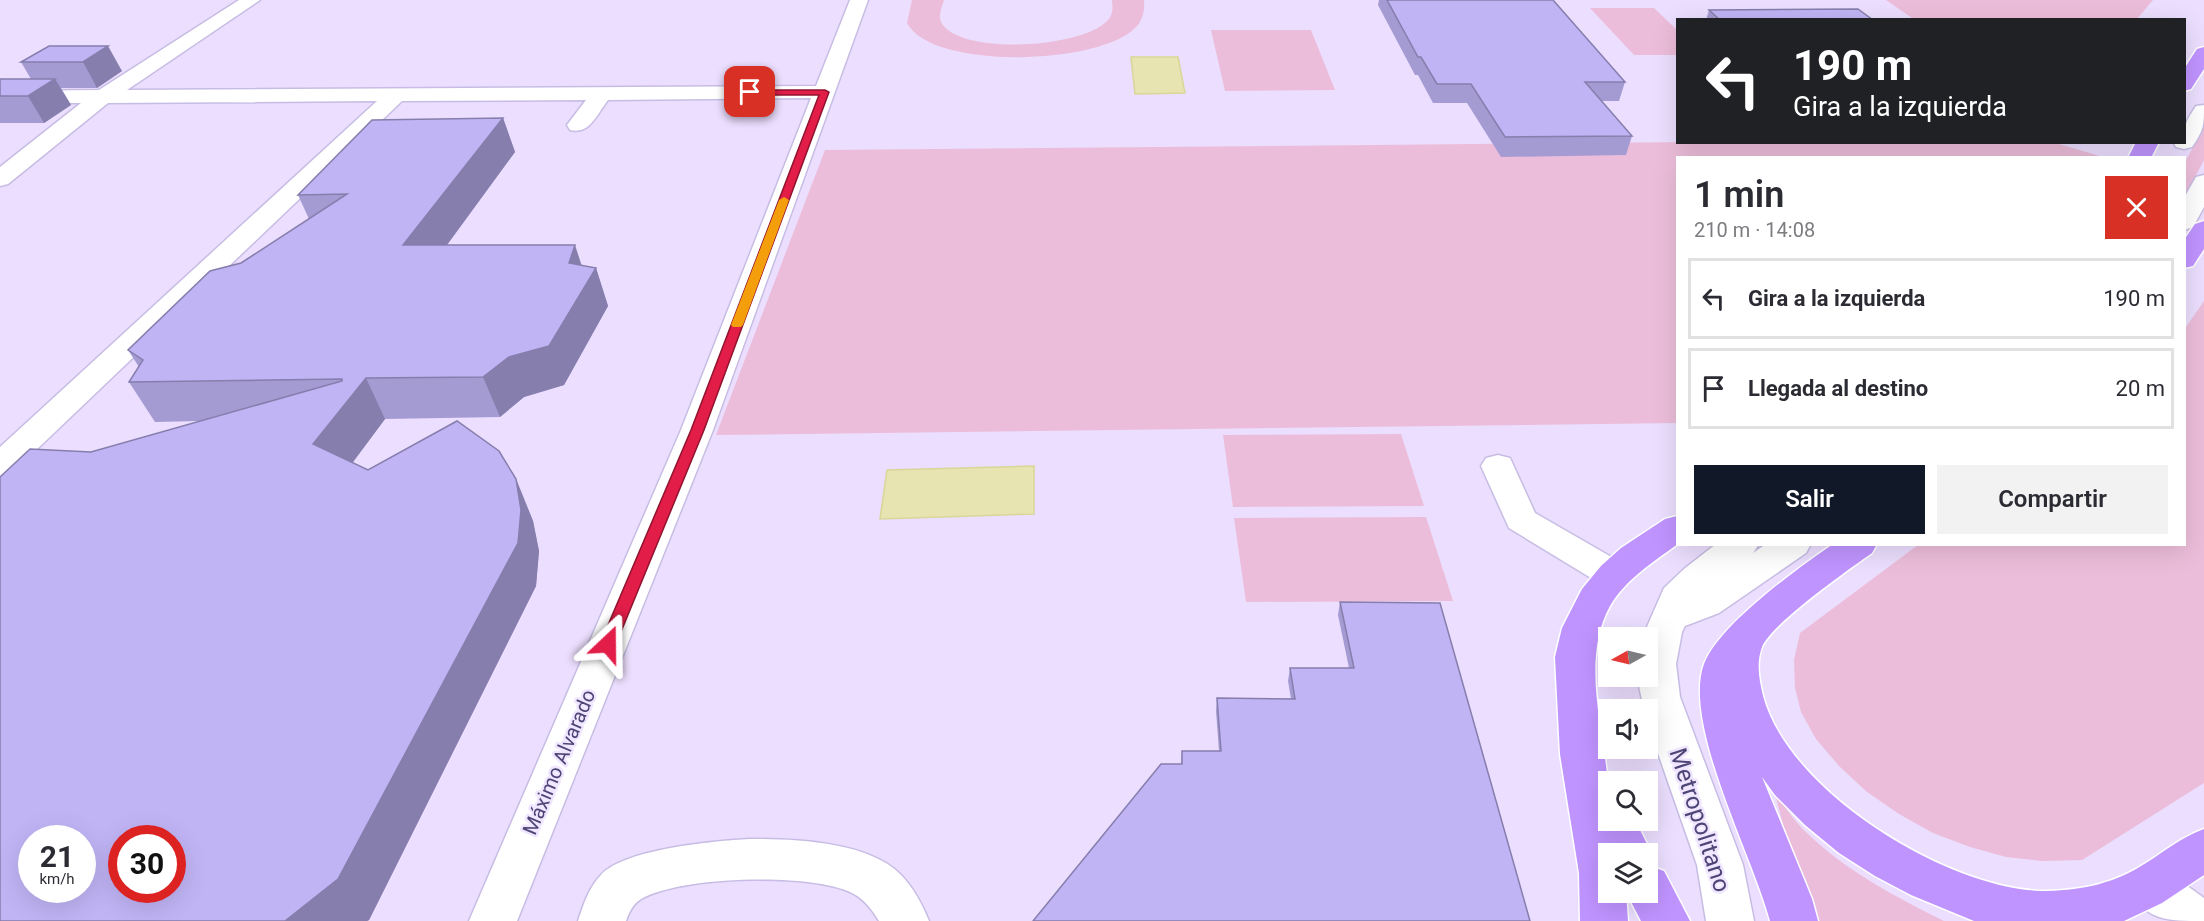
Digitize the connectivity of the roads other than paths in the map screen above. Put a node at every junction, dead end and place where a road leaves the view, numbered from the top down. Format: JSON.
{"nodes":[{"id":1,"x":251,"y":0,"type":"edge"},
{"id":2,"x":859,"y":0,"type":"edge"},
{"id":3,"x":2204,"y":53,"type":"edge"},
{"id":4,"x":2186,"y":82,"type":"edge"},
{"id":5,"x":825,"y":92,"type":"junction"},
{"id":6,"x":602,"y":93,"type":"junction"},
{"id":7,"x":397,"y":94,"type":"junction"},
{"id":8,"x":104,"y":96,"type":"junction"},
{"id":9,"x":0,"y":97,"type":"edge"},
{"id":10,"x":2204,"y":111,"type":"edge"},
{"id":11,"x":578,"y":125,"type":"dead end"},
{"id":12,"x":2186,"y":139,"type":"edge"},
{"id":13,"x":0,"y":179,"type":"edge"},
{"id":14,"x":2204,"y":182,"type":"edge"},
{"id":15,"x":2186,"y":218,"type":"edge"},
{"id":16,"x":2204,"y":229,"type":"edge"},
{"id":17,"x":2186,"y":257,"type":"edge"},
{"id":18,"x":0,"y":465,"type":"edge"},
{"id":19,"x":1498,"y":466,"type":"dead end"},
{"id":20,"x":1676,"y":529,"type":"edge"},
{"id":21,"x":1738,"y":546,"type":"edge"},
{"id":22,"x":1790,"y":546,"type":"edge"},
{"id":23,"x":1856,"y":546,"type":"edge"},
{"id":24,"x":1614,"y":575,"type":"junction"},
{"id":25,"x":1672,"y":616,"type":"junction"},
{"id":26,"x":1744,"y":640,"type":"junction"},
{"id":27,"x":1581,"y":754,"type":"junction"},
{"id":28,"x":1598,"y":791,"type":"edge"},
{"id":29,"x":2204,"y":849,"type":"edge"},
{"id":30,"x":2151,"y":887,"type":"junction"},
{"id":31,"x":1656,"y":903,"type":"edge"},
{"id":32,"x":493,"y":921,"type":"edge"},
{"id":33,"x":602,"y":921,"type":"edge"},
{"id":34,"x":905,"y":921,"type":"edge"},
{"id":35,"x":1604,"y":921,"type":"edge"},
{"id":36,"x":1666,"y":921,"type":"edge"},
{"id":37,"x":1731,"y":921,"type":"edge"},
{"id":38,"x":1794,"y":921,"type":"edge"},
{"id":39,"x":2196,"y":921,"type":"edge"}],
"edges":[{"from":1,"to":8,"type":"street"},
{"from":2,"to":5,"type":"street","name":"Máximo Alvarado"},
{"from":3,"to":4,"type":"main road"},
{"from":5,"to":6,"type":"street"},
{"from":5,"to":32,"type":"street","name":"Máximo Alvarado"},
{"from":6,"to":7,"type":"street"},
{"from":6,"to":11,"type":"street"},
{"from":7,"to":8,"type":"street"},
{"from":7,"to":18,"type":"street"},
{"from":8,"to":9,"type":"street"},
{"from":8,"to":13,"type":"street"},
{"from":10,"to":12,"type":"street"},
{"from":14,"to":15,"type":"street"},
{"from":16,"to":17,"type":"main road"},
{"from":19,"to":24,"type":"street"},
{"from":20,"to":24,"type":"main road"},
{"from":21,"to":25,"type":"street","name":"Metropolitano"},
{"from":22,"to":25,"type":"street"},
{"from":23,"to":26,"type":"main road"},
{"from":24,"to":27,"type":"main road"},
{"from":25,"to":37,"type":"street","name":"Metropolitano"},
{"from":26,"to":30,"type":"main road"},
{"from":26,"to":38,"type":"main road"},
{"from":27,"to":28,"type":"main road"},
{"from":27,"to":35,"type":"main road"},
{"from":29,"to":30,"type":"main road"},
{"from":30,"to":39,"type":"street"},
{"from":31,"to":36,"type":"main road"},
{"from":33,"to":34,"type":"street"}]}
